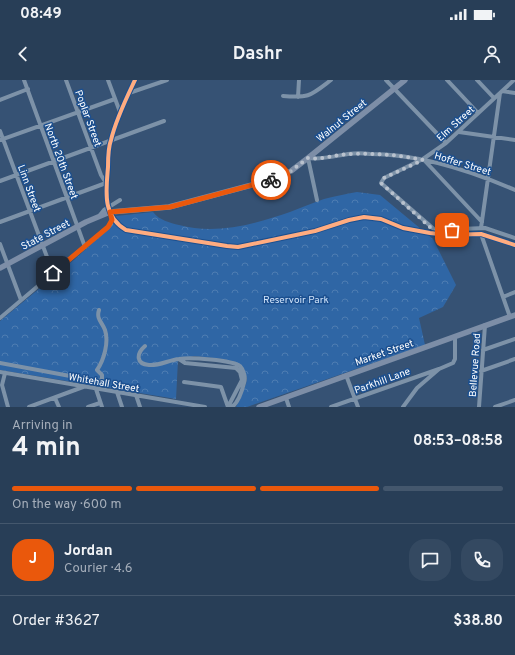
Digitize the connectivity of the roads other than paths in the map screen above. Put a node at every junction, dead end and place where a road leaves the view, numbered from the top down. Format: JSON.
{"nodes":[{"id":1,"x":24,"y":80,"type":"edge"},
{"id":2,"x":66,"y":80,"type":"edge"},
{"id":3,"x":108,"y":80,"type":"edge"},
{"id":4,"x":135,"y":80,"type":"edge"},
{"id":5,"x":167,"y":80,"type":"edge"},
{"id":6,"x":299,"y":80,"type":"edge"},
{"id":7,"x":331,"y":80,"type":"edge"},
{"id":8,"x":386,"y":80,"type":"edge"},
{"id":9,"x":405,"y":80,"type":"edge"},
{"id":10,"x":448,"y":80,"type":"edge"},
{"id":11,"x":477,"y":80,"type":"edge"},
{"id":12,"x":512,"y":81,"type":"edge"},
{"id":13,"x":28,"y":89,"type":"junction"},
{"id":14,"x":394,"y":89,"type":"junction"},
{"id":15,"x":501,"y":92,"type":"junction"},
{"id":16,"x":129,"y":93,"type":"junction"},
{"id":17,"x":515,"y":93,"type":"edge"},
{"id":18,"x":283,"y":96,"type":"dead end"},
{"id":19,"x":298,"y":97,"type":"junction"},
{"id":20,"x":494,"y":98,"type":"junction"},
{"id":21,"x":115,"y":99,"type":"junction"},
{"id":22,"x":0,"y":100,"type":"edge"},
{"id":23,"x":78,"y":112,"type":"junction"},
{"id":24,"x":120,"y":112,"type":"junction"},
{"id":25,"x":478,"y":113,"type":"junction"},
{"id":26,"x":164,"y":121,"type":"dead end"},
{"id":27,"x":41,"y":126,"type":"junction"},
{"id":28,"x":0,"y":131,"type":"edge"},
{"id":29,"x":459,"y":132,"type":"junction"},
{"id":30,"x":493,"y":137,"type":"junction"},
{"id":31,"x":2,"y":140,"type":"edge"},
{"id":32,"x":110,"y":140,"type":"junction"},
{"id":33,"x":515,"y":140,"type":"edge"},
{"id":34,"x":446,"y":143,"type":"junction"},
{"id":35,"x":91,"y":148,"type":"junction"},
{"id":36,"x":308,"y":158,"type":"junction"},
{"id":37,"x":423,"y":160,"type":"junction"},
{"id":38,"x":54,"y":161,"type":"junction"},
{"id":39,"x":16,"y":175,"type":"junction"},
{"id":40,"x":488,"y":178,"type":"junction"},
{"id":41,"x":0,"y":181,"type":"edge"},
{"id":42,"x":106,"y":184,"type":"junction"},
{"id":43,"x":515,"y":190,"type":"edge"},
{"id":44,"x":67,"y":198,"type":"junction"},
{"id":45,"x":120,"y":200,"type":"dead end"},
{"id":46,"x":317,"y":200,"type":"dead end"},
{"id":47,"x":30,"y":211,"type":"junction"},
{"id":48,"x":110,"y":212,"type":"junction"},
{"id":49,"x":0,"y":222,"type":"edge"},
{"id":50,"x":482,"y":222,"type":"junction"},
{"id":51,"x":77,"y":227,"type":"junction"},
{"id":52,"x":481,"y":228,"type":"junction"},
{"id":53,"x":126,"y":230,"type":"dead end"},
{"id":54,"x":481,"y":234,"type":"junction"},
{"id":55,"x":448,"y":235,"type":"dead end"},
{"id":56,"x":515,"y":238,"type":"edge"},
{"id":57,"x":0,"y":244,"type":"edge"},
{"id":58,"x":515,"y":244,"type":"edge"},
{"id":59,"x":43,"y":245,"type":"junction"},
{"id":60,"x":85,"y":247,"type":"junction"},
{"id":61,"x":7,"y":264,"type":"junction"},
{"id":62,"x":0,"y":268,"type":"edge"},
{"id":63,"x":53,"y":273,"type":"junction"},
{"id":64,"x":515,"y":292,"type":"edge"},
{"id":65,"x":503,"y":297,"type":"junction"},
{"id":66,"x":21,"y":300,"type":"junction"},
{"id":67,"x":99,"y":310,"type":"dead end"},
{"id":68,"x":512,"y":316,"type":"edge"},
{"id":69,"x":0,"y":318,"type":"edge"},
{"id":70,"x":485,"y":325,"type":"junction"},
{"id":71,"x":455,"y":337,"type":"junction"},
{"id":72,"x":515,"y":338,"type":"edge"},
{"id":73,"x":145,"y":346,"type":"dead end"},
{"id":74,"x":483,"y":350,"type":"junction"},
{"id":75,"x":515,"y":359,"type":"edge"},
{"id":76,"x":0,"y":363,"type":"edge"},
{"id":77,"x":439,"y":369,"type":"junction"},
{"id":78,"x":482,"y":371,"type":"junction"},
{"id":79,"x":2,"y":372,"type":"edge"},
{"id":80,"x":346,"y":375,"type":"junction"},
{"id":81,"x":184,"y":382,"type":"dead end"},
{"id":82,"x":84,"y":387,"type":"junction"},
{"id":83,"x":96,"y":389,"type":"junction"},
{"id":84,"x":117,"y":392,"type":"junction"},
{"id":85,"x":136,"y":396,"type":"junction"},
{"id":86,"x":55,"y":398,"type":"junction"},
{"id":87,"x":286,"y":398,"type":"junction"},
{"id":88,"x":355,"y":398,"type":"junction"},
{"id":89,"x":515,"y":400,"type":"edge"},
{"id":90,"x":101,"y":405,"type":"edge"},
{"id":91,"x":404,"y":406,"type":"edge"},
{"id":92,"x":8,"y":407,"type":"edge"},
{"id":93,"x":29,"y":407,"type":"edge"},
{"id":94,"x":59,"y":407,"type":"edge"},
{"id":95,"x":88,"y":407,"type":"edge"},
{"id":96,"x":122,"y":407,"type":"edge"},
{"id":97,"x":140,"y":407,"type":"edge"},
{"id":98,"x":202,"y":407,"type":"edge"},
{"id":99,"x":230,"y":407,"type":"edge"},
{"id":100,"x":259,"y":407,"type":"edge"},
{"id":101,"x":289,"y":407,"type":"edge"},
{"id":102,"x":331,"y":407,"type":"edge"},
{"id":103,"x":358,"y":407,"type":"edge"},
{"id":104,"x":479,"y":407,"type":"edge"},
{"id":105,"x":495,"y":407,"type":"edge"}],
"edges":[{"from":1,"to":13,"type":"street","name":"North 20th Street"},
{"from":2,"to":23,"type":"street","name":"Poplar Street"},
{"from":3,"to":21,"type":"street"},
{"from":4,"to":16,"type":"street"},
{"from":5,"to":16,"type":"street"},
{"from":6,"to":19,"type":"street"},
{"from":7,"to":19,"type":"street"},
{"from":8,"to":14,"type":"street"},
{"from":9,"to":14,"type":"main road","name":"Walnut Street"},
{"from":10,"to":25,"type":"street"},
{"from":11,"to":20,"type":"street"},
{"from":12,"to":15,"type":"street","name":"Elm Street"},
{"from":13,"to":22,"type":"street"},
{"from":13,"to":27,"type":"street","name":"North 20th Street"},
{"from":14,"to":34,"type":"street"},
{"from":14,"to":36,"type":"main road","name":"Walnut Street"},
{"from":15,"to":17,"type":"street"},
{"from":15,"to":20,"type":"street","name":"Elm Street"},
{"from":15,"to":30,"type":"street"},
{"from":16,"to":24,"type":"street"},
{"from":18,"to":19,"type":"street"},
{"from":20,"to":25,"type":"street","name":"Elm Street"},
{"from":21,"to":23,"type":"street"},
{"from":21,"to":24,"type":"street"},
{"from":23,"to":27,"type":"street"},
{"from":23,"to":35,"type":"street","name":"Poplar Street"},
{"from":24,"to":32,"type":"street"},
{"from":25,"to":29,"type":"street","name":"Elm Street"},
{"from":26,"to":32,"type":"street"},
{"from":27,"to":31,"type":"street"},
{"from":27,"to":38,"type":"street","name":"North 20th Street"},
{"from":28,"to":31,"type":"street","name":"Linn Street"},
{"from":29,"to":30,"type":"street"},
{"from":29,"to":34,"type":"street","name":"Elm Street"},
{"from":30,"to":33,"type":"street"},
{"from":30,"to":40,"type":"street"},
{"from":31,"to":39,"type":"street","name":"Linn Street"},
{"from":32,"to":35,"type":"street"},
{"from":32,"to":42,"type":"street"},
{"from":34,"to":37,"type":"street","name":"Elm Street"},
{"from":35,"to":38,"type":"street"},
{"from":35,"to":42,"type":"street","name":"Poplar Street"},
{"from":36,"to":37,"type":"street","name":"Hoffer Street"},
{"from":36,"to":46,"type":"street"},
{"from":36,"to":48,"type":"main road","name":"Walnut Street"},
{"from":37,"to":40,"type":"street","name":"Hoffer Street"},
{"from":37,"to":50,"type":"street"},
{"from":37,"to":52,"type":"street","name":"Elm Street"},
{"from":38,"to":39,"type":"street"},
{"from":38,"to":44,"type":"street","name":"North 20th Street"},
{"from":39,"to":41,"type":"street"},
{"from":39,"to":47,"type":"street","name":"Linn Street"},
{"from":40,"to":43,"type":"street","name":"Hoffer Street"},
{"from":40,"to":50,"type":"street"},
{"from":42,"to":44,"type":"street"},
{"from":42,"to":48,"type":"street"},
{"from":44,"to":47,"type":"street"},
{"from":44,"to":51,"type":"street","name":"North 20th Street"},
{"from":45,"to":48,"type":"street","name":"State Street"},
{"from":47,"to":49,"type":"street"},
{"from":47,"to":59,"type":"street","name":"Linn Street"},
{"from":48,"to":51,"type":"main road","name":"State Street"},
{"from":48,"to":53,"type":"street"},
{"from":48,"to":60,"type":"street"},
{"from":50,"to":52,"type":"street"},
{"from":51,"to":59,"type":"main road","name":"State Street"},
{"from":51,"to":60,"type":"street","name":"North 20th Street"},
{"from":52,"to":56,"type":"street"},
{"from":54,"to":55,"type":"street"},
{"from":54,"to":58,"type":"street"},
{"from":54,"to":65,"type":"street"},
{"from":57,"to":61,"type":"street"},
{"from":59,"to":61,"type":"main road","name":"State Street"},
{"from":59,"to":63,"type":"street","name":"Linn Street"},
{"from":60,"to":63,"type":"street"},
{"from":61,"to":62,"type":"main road","name":"State Street"},
{"from":61,"to":66,"type":"street"},
{"from":63,"to":66,"type":"street"},
{"from":64,"to":65,"type":"street"},
{"from":65,"to":68,"type":"street"},
{"from":66,"to":69,"type":"street"},
{"from":67,"to":76,"type":"street"},
{"from":68,"to":70,"type":"main road","name":"Market Street"},
{"from":70,"to":71,"type":"main road","name":"Market Street"},
{"from":70,"to":74,"type":"street","name":"Bellevue Road"},
{"from":71,"to":77,"type":"street"},
{"from":71,"to":80,"type":"main road","name":"Market Street"},
{"from":72,"to":74,"type":"street"},
{"from":73,"to":99,"type":"street"},
{"from":74,"to":78,"type":"street","name":"Bellevue Road"},
{"from":75,"to":78,"type":"street"},
{"from":77,"to":88,"type":"street","name":"Parkhill Lane"},
{"from":77,"to":91,"type":"street"},
{"from":78,"to":104,"type":"street","name":"Bellevue Road"},
{"from":79,"to":82,"type":"street","name":"Whitehall Street"},
{"from":79,"to":92,"type":"street"},
{"from":80,"to":87,"type":"main road","name":"Market Street"},
{"from":80,"to":88,"type":"street"},
{"from":81,"to":99,"type":"street"},
{"from":82,"to":83,"type":"street","name":"Whitehall Street"},
{"from":82,"to":86,"type":"street"},
{"from":83,"to":84,"type":"street","name":"Whitehall Street"},
{"from":83,"to":90,"type":"street"},
{"from":84,"to":85,"type":"street","name":"Whitehall Street"},
{"from":84,"to":96,"type":"street"},
{"from":85,"to":97,"type":"street"},
{"from":85,"to":98,"type":"street","name":"Whitehall Street"},
{"from":86,"to":93,"type":"street"},
{"from":86,"to":94,"type":"street"},
{"from":87,"to":100,"type":"main road","name":"Market Street"},
{"from":87,"to":101,"type":"street"},
{"from":88,"to":102,"type":"street","name":"Parkhill Lane"},
{"from":88,"to":103,"type":"street"},
{"from":89,"to":105,"type":"street"},
{"from":90,"to":95,"type":"street"}]}
